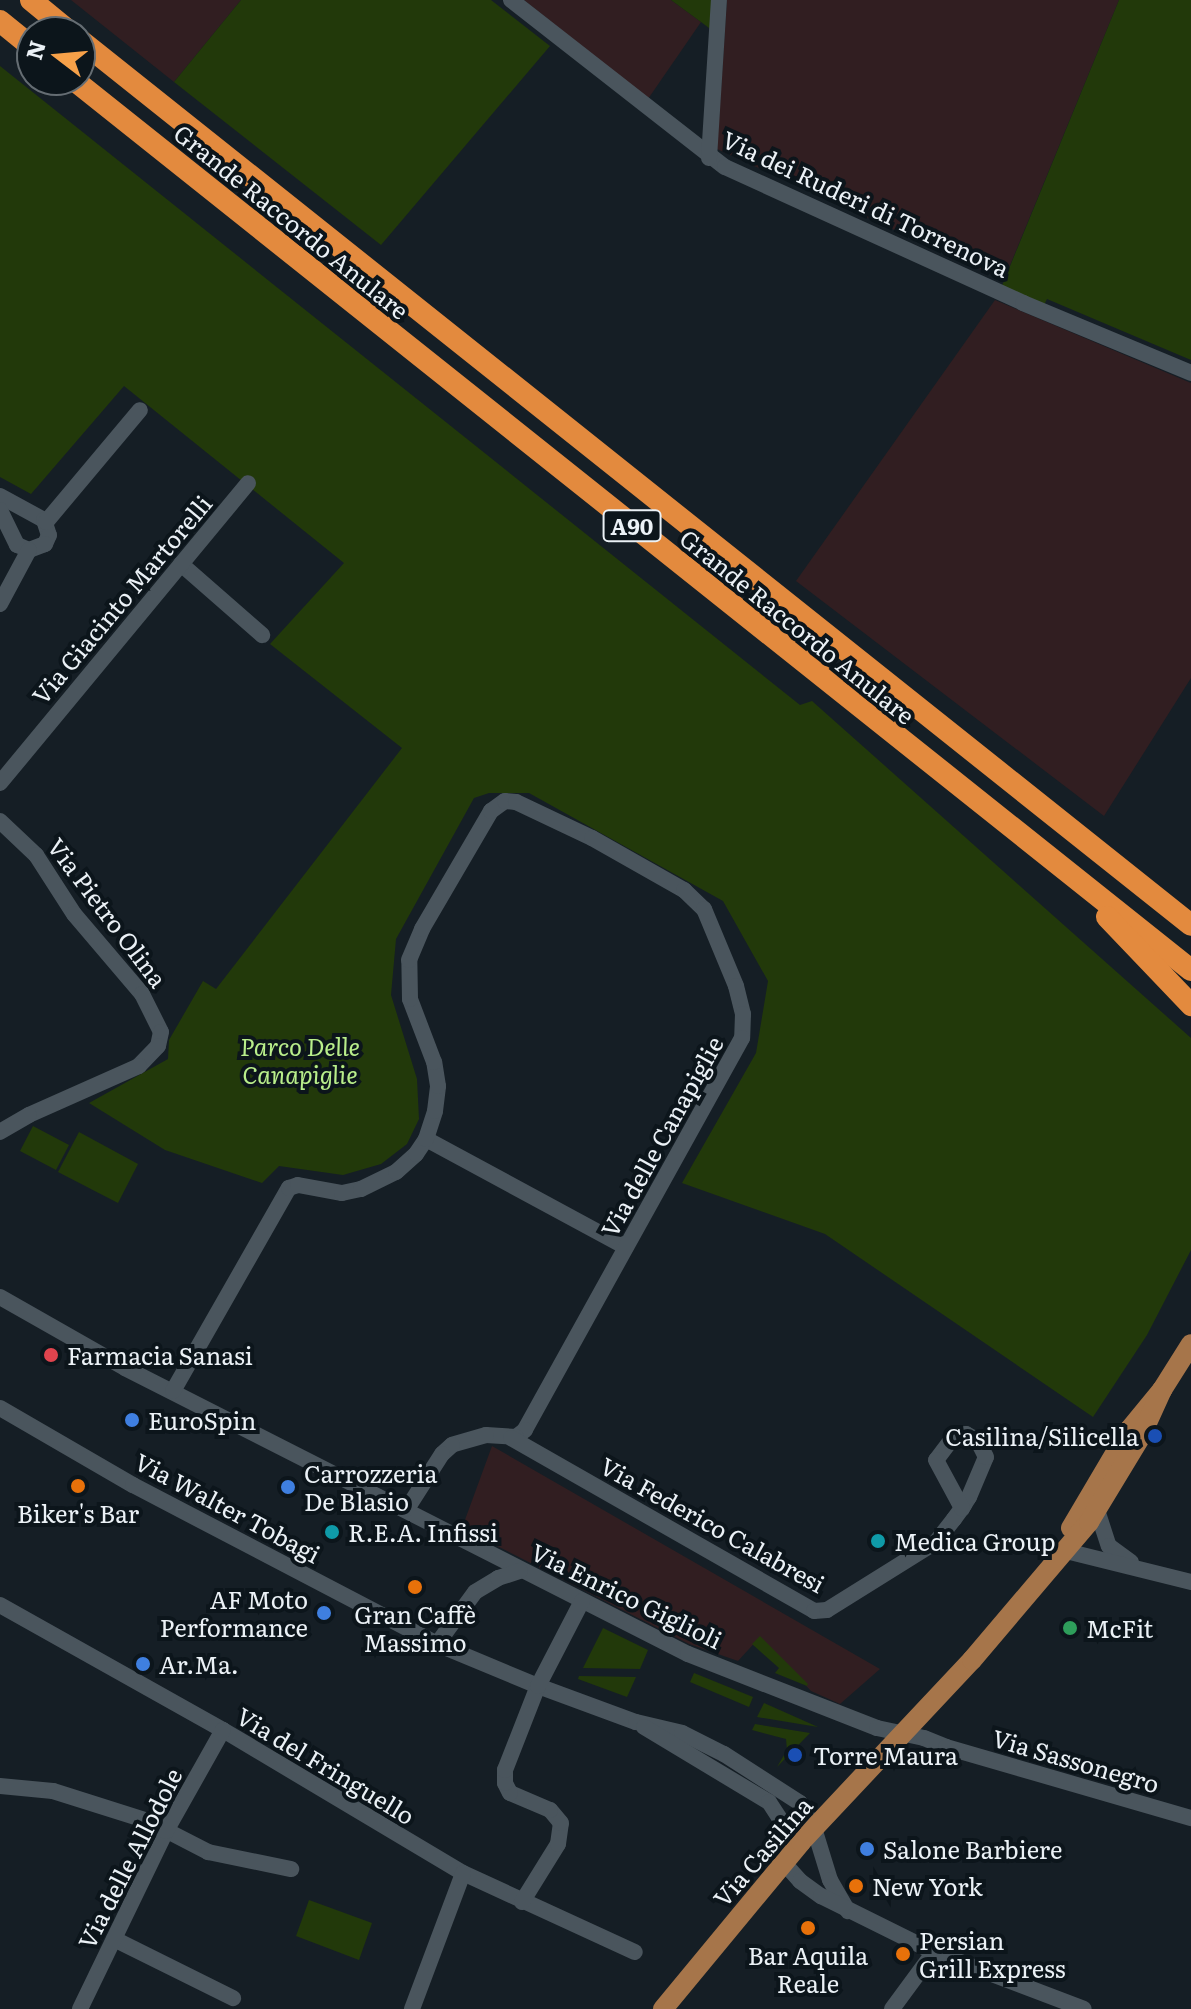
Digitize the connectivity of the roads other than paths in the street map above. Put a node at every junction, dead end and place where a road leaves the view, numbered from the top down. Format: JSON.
{"nodes":[{"id":1,"x":31,"y":0,"type":"edge"},
{"id":2,"x":511,"y":0,"type":"edge"},
{"id":3,"x":719,"y":0,"type":"edge"},
{"id":4,"x":50,"y":16,"type":"edge"},
{"id":5,"x":0,"y":21,"type":"edge"},
{"id":6,"x":16,"y":34,"type":"edge"},
{"id":7,"x":96,"y":53,"type":"edge"},
{"id":8,"x":94,"y":96,"type":"edge"},
{"id":9,"x":709,"y":158,"type":"junction"},
{"id":10,"x":1191,"y":373,"type":"edge"},
{"id":11,"x":140,"y":410,"type":"dead end"},
{"id":12,"x":248,"y":483,"type":"dead end"},
{"id":13,"x":0,"y":496,"type":"edge"},
{"id":14,"x":0,"y":510,"type":"edge"},
{"id":15,"x":46,"y":522,"type":"junction"},
{"id":16,"x":29,"y":550,"type":"junction"},
{"id":17,"x":181,"y":564,"type":"junction"},
{"id":18,"x":0,"y":604,"type":"edge"},
{"id":19,"x":262,"y":635,"type":"dead end"},
{"id":20,"x":0,"y":783,"type":"edge"},
{"id":21,"x":1047,"y":810,"type":"junction"},
{"id":22,"x":0,"y":821,"type":"edge"},
{"id":23,"x":1073,"y":877,"type":"junction"},
{"id":24,"x":1191,"y":906,"type":"edge"},
{"id":25,"x":1191,"y":925,"type":"edge"},
{"id":26,"x":1191,"y":970,"type":"edge"},
{"id":27,"x":1191,"y":1005,"type":"edge"},
{"id":28,"x":0,"y":1132,"type":"edge"},
{"id":29,"x":426,"y":1139,"type":"junction"},
{"id":30,"x":626,"y":1247,"type":"junction"},
{"id":31,"x":0,"y":1297,"type":"edge"},
{"id":32,"x":1191,"y":1345,"type":"edge"},
{"id":33,"x":1162,"y":1390,"type":"junction"},
{"id":34,"x":173,"y":1391,"type":"junction"},
{"id":35,"x":0,"y":1408,"type":"edge"},
{"id":36,"x":511,"y":1438,"type":"junction"},
{"id":37,"x":962,"y":1508,"type":"dead end"},
{"id":38,"x":407,"y":1509,"type":"junction"},
{"id":39,"x":1097,"y":1510,"type":"junction"},
{"id":40,"x":1062,"y":1550,"type":"junction"},
{"id":41,"x":1142,"y":1569,"type":"junction"},
{"id":42,"x":520,"y":1571,"type":"junction"},
{"id":43,"x":1191,"y":1582,"type":"edge"},
{"id":44,"x":582,"y":1601,"type":"junction"},
{"id":45,"x":0,"y":1605,"type":"edge"},
{"id":46,"x":437,"y":1644,"type":"junction"},
{"id":47,"x":538,"y":1686,"type":"junction"},
{"id":48,"x":636,"y":1722,"type":"junction"},
{"id":49,"x":223,"y":1730,"type":"junction"},
{"id":50,"x":903,"y":1733,"type":"junction"},
{"id":51,"x":0,"y":1786,"type":"edge"},
{"id":52,"x":1191,"y":1818,"type":"edge"},
{"id":53,"x":814,"y":1828,"type":"junction"},
{"id":54,"x":166,"y":1831,"type":"junction"},
{"id":55,"x":784,"y":1863,"type":"junction"},
{"id":56,"x":291,"y":1869,"type":"dead end"},
{"id":57,"x":463,"y":1873,"type":"junction"},
{"id":58,"x":522,"y":1902,"type":"junction"},
{"id":59,"x":848,"y":1911,"type":"junction"},
{"id":60,"x":114,"y":1939,"type":"junction"},
{"id":61,"x":635,"y":1952,"type":"dead end"},
{"id":62,"x":934,"y":1952,"type":"junction"},
{"id":63,"x":233,"y":1998,"type":"dead end"},
{"id":64,"x":1080,"y":2008,"type":"edge"},
{"id":65,"x":80,"y":2009,"type":"edge"},
{"id":66,"x":412,"y":2009,"type":"edge"},
{"id":67,"x":663,"y":2009,"type":"edge"},
{"id":68,"x":892,"y":2009,"type":"edge"}],
"edges":[{"from":1,"to":4,"type":"highway"},
{"from":2,"to":9,"type":"street","name":"Via dei Ruderi di Torrenova"},
{"from":3,"to":9,"type":"street"},
{"from":5,"to":6,"type":"highway"},
{"from":7,"to":21,"type":"highway","name":"Grande Raccordo Anulare","number":"A90"},
{"from":8,"to":23,"type":"highway","name":"Grande Raccordo Anulare","number":"A90"},
{"from":9,"to":10,"type":"street","name":"Via dei Ruderi di Torrenova"},
{"from":11,"to":15,"type":"street"},
{"from":12,"to":17,"type":"street","name":"Via Giacinto Martorelli"},
{"from":13,"to":15,"type":"street"},
{"from":14,"to":16,"type":"street"},
{"from":15,"to":16,"type":"street"},
{"from":16,"to":18,"type":"street"},
{"from":17,"to":19,"type":"street"},
{"from":17,"to":20,"type":"street","name":"Via Giacinto Martorelli"},
{"from":21,"to":24,"type":"highway"},
{"from":21,"to":25,"type":"highway","name":"Grande Raccordo Anulare","number":"A90"},
{"from":22,"to":28,"type":"street","name":"Via Pietro Olina"},
{"from":23,"to":26,"type":"highway","name":"Grande Raccordo Anulare","number":"A90"},
{"from":23,"to":27,"type":"highway"},
{"from":29,"to":30,"type":"street"},
{"from":29,"to":30,"type":"street","name":"Via delle Canapiglie"},
{"from":29,"to":34,"type":"street"},
{"from":30,"to":36,"type":"street","name":"Via delle Canapiglie"},
{"from":31,"to":34,"type":"street","name":"Via Enrico Giglioli"},
{"from":32,"to":33,"type":"main road","name":"Via Casilina"},
{"from":33,"to":39,"type":"main road","name":"Via Casilina"},
{"from":33,"to":40,"type":"main road","name":"Via Casilina"},
{"from":34,"to":38,"type":"street","name":"Via Enrico Giglioli"},
{"from":35,"to":46,"type":"street","name":"Via Walter Tobagi"},
{"from":36,"to":37,"type":"street","name":"Via Federico Calabresi"},
{"from":36,"to":38,"type":"street"},
{"from":38,"to":42,"type":"street","name":"Via Enrico Giglioli"},
{"from":39,"to":40,"type":"main road","name":"Via Casilina"},
{"from":39,"to":41,"type":"street"},
{"from":40,"to":41,"type":"street"},
{"from":40,"to":50,"type":"main road","name":"Via Casilina"},
{"from":41,"to":43,"type":"street"},
{"from":42,"to":44,"type":"street","name":"Via Enrico Giglioli"},
{"from":42,"to":46,"type":"street"},
{"from":44,"to":47,"type":"street"},
{"from":44,"to":50,"type":"street","name":"Via Enrico Giglioli"},
{"from":45,"to":49,"type":"street","name":"Via del Fringuello"},
{"from":46,"to":47,"type":"street","name":"Via Walter Tobagi"},
{"from":47,"to":48,"type":"street","name":"Via Walter Tobagi"},
{"from":47,"to":58,"type":"street"},
{"from":48,"to":53,"type":"street","name":"Via Walter Tobagi"},
{"from":48,"to":55,"type":"street","name":"Via Walter Tobagi"},
{"from":49,"to":54,"type":"street","name":"Via delle Allodole"},
{"from":49,"to":57,"type":"street","name":"Via del Fringuello"},
{"from":50,"to":52,"type":"street","name":"Via Sassonegro"},
{"from":50,"to":53,"type":"main road","name":"Via Casilina"},
{"from":51,"to":54,"type":"street"},
{"from":53,"to":55,"type":"main road","name":"Via Casilina"},
{"from":53,"to":59,"type":"street","name":"Via Walter Tobagi"},
{"from":54,"to":56,"type":"street"},
{"from":54,"to":60,"type":"street","name":"Via delle Allodole"},
{"from":55,"to":59,"type":"street"},
{"from":55,"to":67,"type":"main road","name":"Via Casilina"},
{"from":57,"to":58,"type":"street","name":"Via del Fringuello"},
{"from":57,"to":66,"type":"street"},
{"from":58,"to":61,"type":"street","name":"Via del Fringuello"},
{"from":59,"to":62,"type":"street"},
{"from":60,"to":63,"type":"street"},
{"from":60,"to":65,"type":"street","name":"Via delle Allodole"},
{"from":62,"to":64,"type":"street"},
{"from":62,"to":68,"type":"street"}]}
